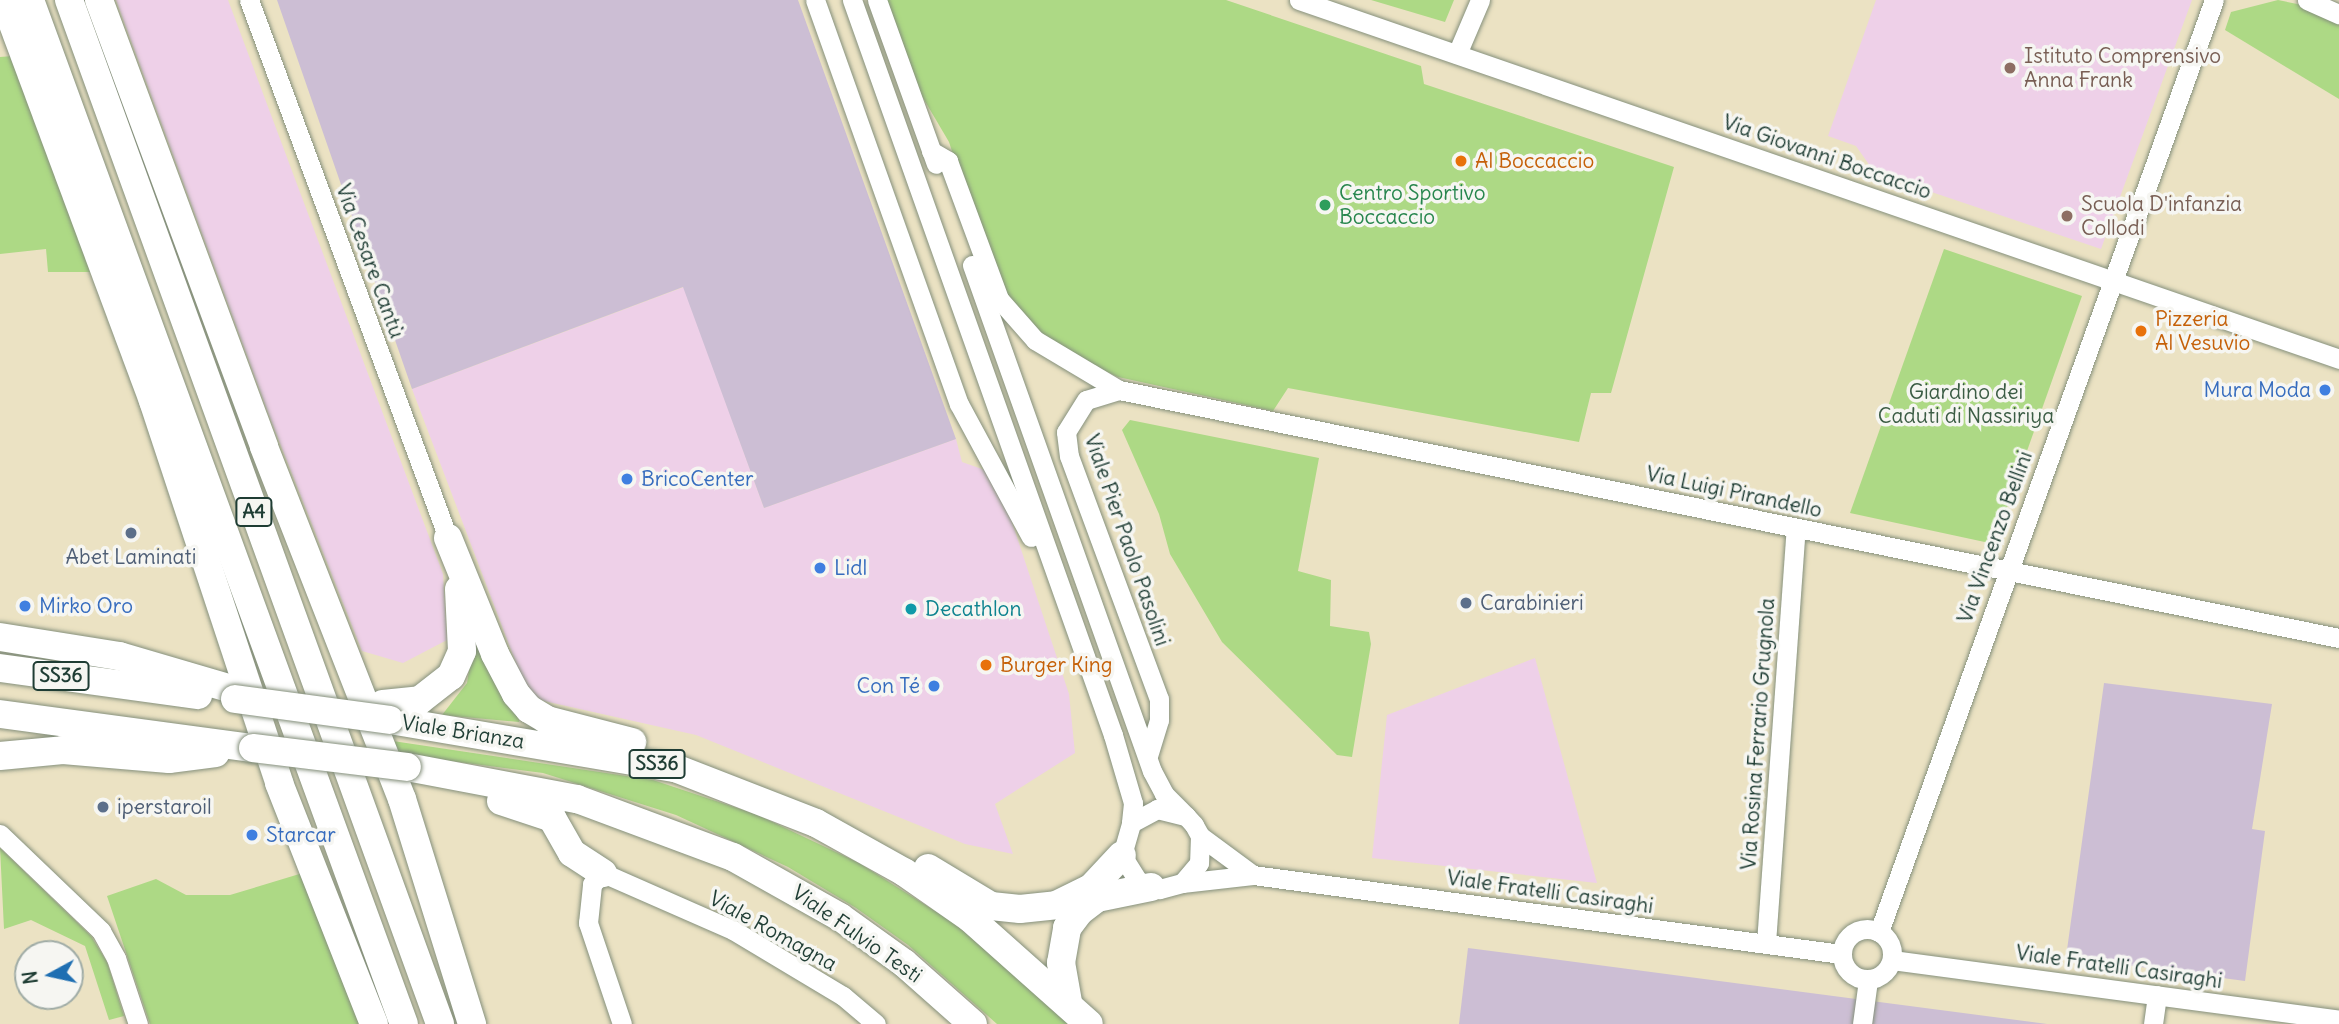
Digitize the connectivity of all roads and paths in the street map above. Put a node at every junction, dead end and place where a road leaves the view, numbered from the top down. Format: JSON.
{"nodes":[{"id":1,"x":4,"y":0,"type":"edge"},
{"id":2,"x":30,"y":0,"type":"edge"},
{"id":3,"x":69,"y":0,"type":"edge"},
{"id":4,"x":99,"y":0,"type":"edge"},
{"id":5,"x":249,"y":0,"type":"edge"},
{"id":6,"x":815,"y":0,"type":"edge"},
{"id":7,"x":852,"y":0,"type":"edge"},
{"id":8,"x":877,"y":0,"type":"edge"},
{"id":9,"x":1299,"y":0,"type":"edge"},
{"id":10,"x":1480,"y":0,"type":"edge"},
{"id":11,"x":2214,"y":0,"type":"edge"},
{"id":12,"x":2307,"y":0,"type":"edge"},
{"id":13,"x":2339,"y":14,"type":"edge"},
{"id":14,"x":1457,"y":54,"type":"junction"},
{"id":15,"x":932,"y":151,"type":"junction"},
{"id":16,"x":2115,"y":279,"type":"junction"},
{"id":17,"x":2339,"y":359,"type":"edge"},
{"id":18,"x":1119,"y":390,"type":"junction"},
{"id":19,"x":1796,"y":528,"type":"junction"},
{"id":20,"x":448,"y":538,"type":"junction"},
{"id":21,"x":2008,"y":569,"type":"junction"},
{"id":22,"x":1063,"y":596,"type":"junction"},
{"id":23,"x":0,"y":637,"type":"edge"},
{"id":24,"x":2339,"y":638,"type":"edge"},
{"id":25,"x":0,"y":668,"type":"edge"},
{"id":26,"x":233,"y":694,"type":"junction"},
{"id":27,"x":386,"y":712,"type":"junction"},
{"id":28,"x":0,"y":714,"type":"edge"},
{"id":29,"x":253,"y":748,"type":"junction"},
{"id":30,"x":0,"y":756,"type":"edge"},
{"id":31,"x":1147,"y":756,"type":"junction"},
{"id":32,"x":407,"y":767,"type":"junction"},
{"id":33,"x":675,"y":768,"type":"junction"},
{"id":34,"x":1186,"y":816,"type":"junction"},
{"id":35,"x":1131,"y":823,"type":"junction"},
{"id":36,"x":0,"y":834,"type":"edge"},
{"id":37,"x":1200,"y":836,"type":"junction"},
{"id":38,"x":1122,"y":855,"type":"junction"},
{"id":39,"x":733,"y":857,"type":"joint"},
{"id":40,"x":904,"y":872,"type":"junction"},
{"id":41,"x":603,"y":873,"type":"junction"},
{"id":42,"x":1252,"y":875,"type":"junction"},
{"id":43,"x":1182,"y":883,"type":"junction"},
{"id":44,"x":1151,"y":887,"type":"junction"},
{"id":45,"x":1879,"y":932,"type":"junction"},
{"id":46,"x":1766,"y":943,"type":"junction"},
{"id":47,"x":1841,"y":954,"type":"junction"},
{"id":48,"x":1892,"y":960,"type":"junction"},
{"id":49,"x":1868,"y":980,"type":"junction"},
{"id":50,"x":2157,"y":995,"type":"junction"},
{"id":51,"x":1068,"y":1002,"type":"junction"},
{"id":52,"x":2339,"y":1020,"type":"edge"},
{"id":53,"x":138,"y":1024,"type":"edge"},
{"id":54,"x":374,"y":1024,"type":"edge"},
{"id":55,"x":404,"y":1024,"type":"edge"},
{"id":56,"x":440,"y":1024,"type":"edge"},
{"id":57,"x":472,"y":1024,"type":"edge"},
{"id":58,"x":622,"y":1024,"type":"edge"},
{"id":59,"x":876,"y":1024,"type":"edge"},
{"id":60,"x":973,"y":1024,"type":"edge"},
{"id":61,"x":1088,"y":1024,"type":"edge"},
{"id":62,"x":1862,"y":1024,"type":"edge"},
{"id":63,"x":2153,"y":1024,"type":"edge"}],
"edges":[{"from":1,"to":54,"type":"highway"},
{"from":2,"to":55,"type":"highway","number":"A4"},
{"from":3,"to":56,"type":"highway","number":"A4"},
{"from":4,"to":57,"type":"highway"},
{"from":5,"to":20,"type":"street","name":"Via Cesare Cantù"},
{"from":6,"to":22,"type":"street"},
{"from":7,"to":22,"type":"street"},
{"from":8,"to":15,"type":"street"},
{"from":9,"to":14,"type":"street","name":"Via Giovanni Boccaccio"},
{"from":10,"to":14,"type":"street"},
{"from":11,"to":16,"type":"street","name":"Via Vincenzo Bellini"},
{"from":12,"to":13,"type":"street"},
{"from":14,"to":16,"type":"street","name":"Via Giovanni Boccaccio"},
{"from":15,"to":18,"type":"street"},
{"from":15,"to":31,"type":"street"},
{"from":16,"to":17,"type":"street","name":"Via Giovanni Boccaccio"},
{"from":16,"to":21,"type":"street","name":"Via Vincenzo Bellini"},
{"from":18,"to":19,"type":"street","name":"Via Luigi Pirandello"},
{"from":18,"to":31,"type":"street","name":"Viale Pier Paolo Pasolini"},
{"from":19,"to":21,"type":"street","name":"Via Luigi Pirandello"},
{"from":19,"to":46,"type":"street","name":"Via Rosina Ferrario Grugnola"},
{"from":20,"to":27,"type":"highway"},
{"from":20,"to":33,"type":"highway"},
{"from":21,"to":24,"type":"street","name":"Via Luigi Pirandello"},
{"from":21,"to":45,"type":"street","name":"Via Vincenzo Bellini"},
{"from":22,"to":35,"type":"street"},
{"from":23,"to":26,"type":"highway"},
{"from":25,"to":26,"type":"highway","name":"Viale Brianza","number":"SS36"},
{"from":26,"to":27,"type":"highway","name":"Viale Brianza","number":"SS36","bridge":true},
{"from":27,"to":33,"type":"highway","name":"Viale Brianza","number":"SS36"},
{"from":28,"to":29,"type":"highway","name":"Viale Brianza","number":"SS36"},
{"from":29,"to":30,"type":"highway"},
{"from":29,"to":32,"type":"highway","name":"Viale Brianza","number":"SS36","bridge":true},
{"from":31,"to":34,"type":"street"},
{"from":32,"to":39,"type":"highway","name":"Viale Brianza","number":"SS36"},
{"from":32,"to":41,"type":"highway"},
{"from":33,"to":40,"type":"highway","name":"Viale Brianza","number":"SS36"},
{"from":34,"to":35,"type":"street"},
{"from":34,"to":37,"type":"street"},
{"from":35,"to":38,"type":"street"},
{"from":36,"to":53,"type":"street"},
{"from":37,"to":42,"type":"street","name":"Viale Fratelli Casiraghi"},
{"from":37,"to":43,"type":"street"},
{"from":38,"to":40,"type":"highway"},
{"from":38,"to":44,"type":"street"},
{"from":39,"to":60,"type":"highway","name":"Viale Fulvio Testi","number":"SS36"},
{"from":40,"to":51,"type":"highway","number":"SS36"},
{"from":41,"to":58,"type":"street"},
{"from":41,"to":59,"type":"street","name":"Viale Romagna"},
{"from":42,"to":43,"type":"street","name":"Viale Fratelli Casiraghi"},
{"from":42,"to":46,"type":"street","name":"Viale Fratelli Casiraghi"},
{"from":43,"to":44,"type":"street"},
{"from":44,"to":51,"type":"highway"},
{"from":45,"to":47,"type":"street"},
{"from":45,"to":48,"type":"street"},
{"from":46,"to":47,"type":"street","name":"Viale Fratelli Casiraghi"},
{"from":47,"to":49,"type":"street"},
{"from":48,"to":49,"type":"street"},
{"from":48,"to":50,"type":"street","name":"Viale Fratelli Casiraghi"},
{"from":49,"to":62,"type":"street"},
{"from":50,"to":52,"type":"street","name":"Viale Fratelli Casiraghi"},
{"from":50,"to":63,"type":"street"},
{"from":51,"to":61,"type":"highway","number":"SS36"}]}
